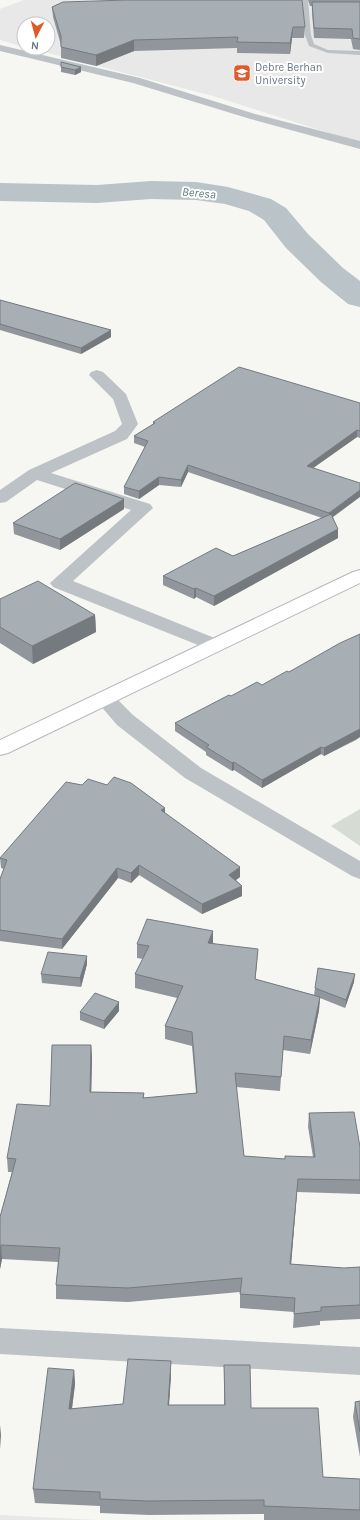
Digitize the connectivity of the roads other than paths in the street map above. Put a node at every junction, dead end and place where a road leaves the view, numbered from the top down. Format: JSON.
{"nodes":[{"id":1,"x":305,"y":0,"type":"edge"},
{"id":2,"x":307,"y":9,"type":"junction"},
{"id":3,"x":315,"y":9,"type":"edge"},
{"id":4,"x":0,"y":48,"type":"edge"},
{"id":5,"x":360,"y":53,"type":"edge"},
{"id":6,"x":360,"y":145,"type":"edge"},
{"id":7,"x":97,"y":375,"type":"dead end"},
{"id":8,"x":35,"y":474,"type":"junction"},
{"id":9,"x":0,"y":498,"type":"edge"},
{"id":10,"x":360,"y":576,"type":"edge"},
{"id":11,"x":215,"y":645,"type":"junction"},
{"id":12,"x":105,"y":698,"type":"junction"},
{"id":13,"x":0,"y":748,"type":"edge"},
{"id":14,"x":360,"y":871,"type":"edge"},
{"id":15,"x":0,"y":1341,"type":"edge"},
{"id":16,"x":360,"y":1361,"type":"edge"}],
"edges":[{"from":1,"to":2,"type":"lane"},
{"from":2,"to":3,"type":"lane"},
{"from":2,"to":5,"type":"lane"},
{"from":4,"to":6,"type":"street"},
{"from":7,"to":8,"type":"street"},
{"from":8,"to":9,"type":"street"},
{"from":8,"to":11,"type":"street"},
{"from":10,"to":11,"type":"main road"},
{"from":11,"to":12,"type":"main road"},
{"from":12,"to":13,"type":"main road"},
{"from":12,"to":14,"type":"street"},
{"from":15,"to":16,"type":"street"}]}
